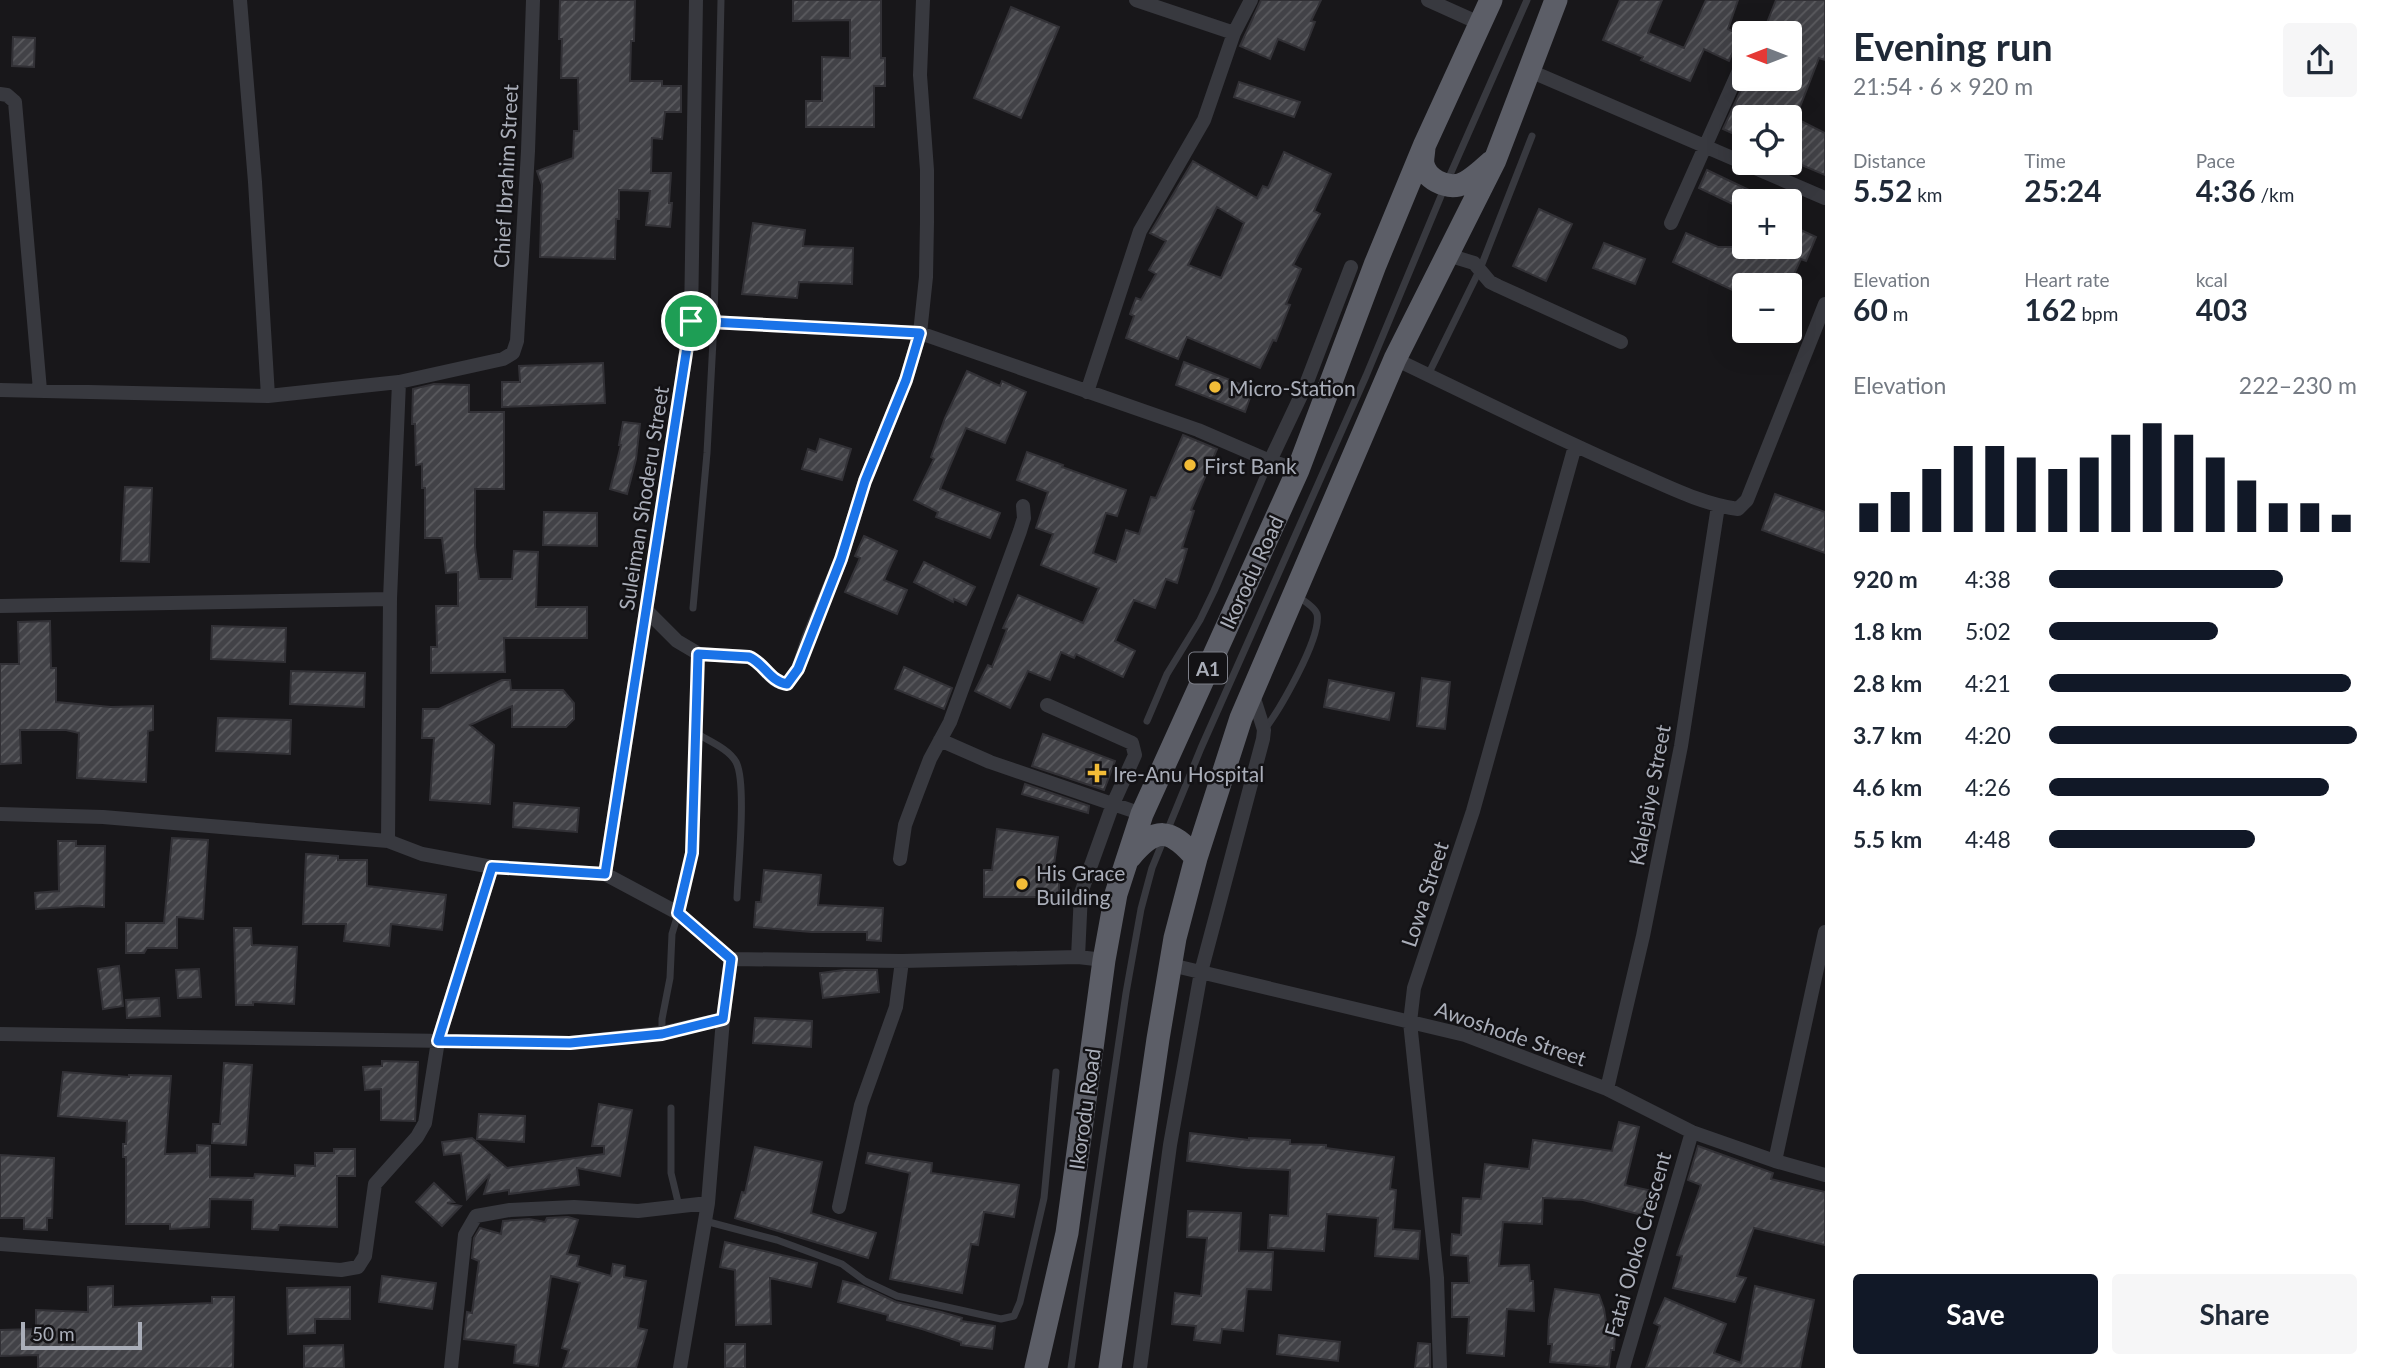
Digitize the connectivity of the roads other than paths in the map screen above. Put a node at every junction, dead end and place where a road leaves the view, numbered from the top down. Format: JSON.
{"nodes":[{"id":1,"x":240,"y":0,"type":"edge"},
{"id":2,"x":533,"y":0,"type":"edge"},
{"id":3,"x":696,"y":0,"type":"edge"},
{"id":4,"x":721,"y":0,"type":"edge"},
{"id":5,"x":923,"y":0,"type":"edge"},
{"id":6,"x":1136,"y":0,"type":"edge"},
{"id":7,"x":1251,"y":0,"type":"edge"},
{"id":8,"x":1428,"y":0,"type":"edge"},
{"id":9,"x":1491,"y":0,"type":"edge"},
{"id":10,"x":1527,"y":0,"type":"edge"},
{"id":11,"x":1556,"y":0,"type":"edge"},
{"id":12,"x":1479,"y":23,"type":"junction"},
{"id":13,"x":1234,"y":33,"type":"junction"},
{"id":14,"x":1530,"y":71,"type":"junction"},
{"id":15,"x":1732,"y":87,"type":"edge"},
{"id":16,"x":0,"y":94,"type":"edge"},
{"id":17,"x":1532,"y":136,"type":"dead end"},
{"id":18,"x":1425,"y":144,"type":"junction"},
{"id":19,"x":1706,"y":146,"type":"junction"},
{"id":20,"x":1495,"y":160,"type":"junction"},
{"id":21,"x":1446,"y":184,"type":"junction"},
{"id":22,"x":1825,"y":198,"type":"edge"},
{"id":23,"x":1671,"y":223,"type":"dead end"},
{"id":24,"x":1448,"y":255,"type":"junction"},
{"id":25,"x":1351,"y":267,"type":"dead end"},
{"id":26,"x":1480,"y":269,"type":"junction"},
{"id":27,"x":1825,"y":304,"type":"edge"},
{"id":28,"x":691,"y":321,"type":"junction"},
{"id":29,"x":714,"y":322,"type":"junction"},
{"id":30,"x":920,"y":333,"type":"junction"},
{"id":31,"x":1621,"y":342,"type":"dead end"},
{"id":32,"x":1395,"y":359,"type":"junction"},
{"id":33,"x":1428,"y":375,"type":"junction"},
{"id":34,"x":400,"y":382,"type":"junction"},
{"id":35,"x":0,"y":390,"type":"edge"},
{"id":36,"x":40,"y":390,"type":"junction"},
{"id":37,"x":1087,"y":392,"type":"junction"},
{"id":38,"x":268,"y":396,"type":"junction"},
{"id":39,"x":1575,"y":446,"type":"junction"},
{"id":40,"x":1270,"y":461,"type":"junction"},
{"id":41,"x":1298,"y":470,"type":"junction"},
{"id":42,"x":1023,"y":506,"type":"dead end"},
{"id":43,"x":1718,"y":506,"type":"junction"},
{"id":44,"x":1294,"y":593,"type":"junction"},
{"id":45,"x":390,"y":599,"type":"junction"},
{"id":46,"x":0,"y":606,"type":"edge"},
{"id":47,"x":693,"y":608,"type":"dead end"},
{"id":48,"x":647,"y":611,"type":"junction"},
{"id":49,"x":698,"y":654,"type":"junction"},
{"id":50,"x":1252,"y":692,"type":"junction"},
{"id":51,"x":1047,"y":705,"type":"dead end"},
{"id":52,"x":1147,"y":721,"type":"dead end"},
{"id":53,"x":1264,"y":730,"type":"junction"},
{"id":54,"x":696,"y":733,"type":"junction"},
{"id":55,"x":940,"y":740,"type":"junction"},
{"id":56,"x":1112,"y":804,"type":"junction"},
{"id":57,"x":0,"y":814,"type":"edge"},
{"id":58,"x":1142,"y":814,"type":"junction"},
{"id":59,"x":1165,"y":834,"type":"junction"},
{"id":60,"x":388,"y":841,"type":"junction"},
{"id":61,"x":1196,"y":858,"type":"junction"},
{"id":62,"x":900,"y":859,"type":"dead end"},
{"id":63,"x":1127,"y":860,"type":"junction"},
{"id":64,"x":492,"y":867,"type":"junction"},
{"id":65,"x":605,"y":874,"type":"junction"},
{"id":66,"x":737,"y":898,"type":"dead end"},
{"id":67,"x":678,"y":913,"type":"junction"},
{"id":68,"x":1825,"y":932,"type":"edge"},
{"id":69,"x":1078,"y":957,"type":"junction"},
{"id":70,"x":731,"y":959,"type":"junction"},
{"id":71,"x":1104,"y":960,"type":"junction"},
{"id":72,"x":902,"y":961,"type":"junction"},
{"id":73,"x":1171,"y":965,"type":"junction"},
{"id":74,"x":1202,"y":972,"type":"junction"},
{"id":75,"x":723,"y":1019,"type":"junction"},
{"id":76,"x":1410,"y":1022,"type":"junction"},
{"id":77,"x":0,"y":1034,"type":"edge"},
{"id":78,"x":662,"y":1034,"type":"junction"},
{"id":79,"x":438,"y":1041,"type":"junction"},
{"id":80,"x":1056,"y":1072,"type":"dead end"},
{"id":81,"x":1607,"y":1089,"type":"junction"},
{"id":82,"x":671,"y":1108,"type":"dead end"},
{"id":83,"x":1692,"y":1132,"type":"junction"},
{"id":84,"x":1775,"y":1161,"type":"junction"},
{"id":85,"x":1825,"y":1175,"type":"edge"},
{"id":86,"x":708,"y":1203,"type":"junction"},
{"id":87,"x":679,"y":1207,"type":"junction"},
{"id":88,"x":839,"y":1207,"type":"dead end"},
{"id":89,"x":705,"y":1221,"type":"junction"},
{"id":90,"x":0,"y":1244,"type":"edge"},
{"id":91,"x":451,"y":1368,"type":"edge"},
{"id":92,"x":680,"y":1368,"type":"edge"},
{"id":93,"x":1036,"y":1368,"type":"edge"},
{"id":94,"x":1070,"y":1368,"type":"edge"},
{"id":95,"x":1110,"y":1368,"type":"edge"},
{"id":96,"x":1140,"y":1368,"type":"edge"},
{"id":97,"x":1440,"y":1368,"type":"edge"},
{"id":98,"x":1623,"y":1368,"type":"edge"}],
"edges":[{"from":1,"to":38,"type":"street"},
{"from":2,"to":34,"type":"street","name":"Chief Ibrahim Street"},
{"from":3,"to":28,"type":"street","name":"Suleiman Shoderu Street"},
{"from":4,"to":29,"type":"lane"},
{"from":5,"to":30,"type":"street"},
{"from":6,"to":13,"type":"street"},
{"from":7,"to":13,"type":"street"},
{"from":8,"to":12,"type":"street"},
{"from":9,"to":12,"type":"highway","name":"Ikorodu Road","number":"A1"},
{"from":10,"to":21,"type":"lane"},
{"from":11,"to":14,"type":"highway","number":"A1"},
{"from":12,"to":18,"type":"highway","name":"Ikorodu Road","number":"A1"},
{"from":13,"to":37,"type":"street"},
{"from":14,"to":19,"type":"street"},
{"from":14,"to":20,"type":"highway","number":"A1"},
{"from":15,"to":19,"type":"street"},
{"from":16,"to":36,"type":"street"},
{"from":17,"to":26,"type":"lane"},
{"from":18,"to":21,"type":"highway"},
{"from":18,"to":41,"type":"highway","name":"Ikorodu Road","number":"A1"},
{"from":19,"to":22,"type":"street"},
{"from":19,"to":23,"type":"street"},
{"from":20,"to":21,"type":"highway"},
{"from":20,"to":24,"type":"highway","number":"A1"},
{"from":21,"to":59,"type":"lane"},
{"from":24,"to":26,"type":"street"},
{"from":24,"to":32,"type":"highway","number":"A1"},
{"from":25,"to":40,"type":"street"},
{"from":26,"to":31,"type":"street"},
{"from":26,"to":33,"type":"lane"},
{"from":27,"to":43,"type":"street"},
{"from":28,"to":29,"type":"street"},
{"from":28,"to":48,"type":"street","name":"Suleiman Shoderu Street"},
{"from":29,"to":30,"type":"street"},
{"from":29,"to":47,"type":"lane"},
{"from":30,"to":37,"type":"street"},
{"from":30,"to":49,"type":"street"},
{"from":32,"to":33,"type":"street"},
{"from":32,"to":44,"type":"highway","number":"A1"},
{"from":33,"to":39,"type":"street"},
{"from":34,"to":38,"type":"street"},
{"from":34,"to":45,"type":"street"},
{"from":35,"to":36,"type":"street"},
{"from":36,"to":38,"type":"street"},
{"from":37,"to":40,"type":"street"},
{"from":39,"to":43,"type":"street"},
{"from":39,"to":76,"type":"street","name":"Lowa Street"},
{"from":40,"to":41,"type":"street"},
{"from":40,"to":52,"type":"lane"},
{"from":41,"to":58,"type":"highway","name":"Ikorodu Road","number":"A1"},
{"from":42,"to":55,"type":"street"},
{"from":43,"to":81,"type":"street","name":"Kalejaiye Street"},
{"from":44,"to":50,"type":"highway","number":"A1"},
{"from":44,"to":53,"type":"lane"},
{"from":45,"to":46,"type":"street"},
{"from":45,"to":60,"type":"street"},
{"from":48,"to":49,"type":"street"},
{"from":48,"to":65,"type":"street","name":"Suleiman Shoderu Street"},
{"from":49,"to":54,"type":"lane"},
{"from":50,"to":53,"type":"street"},
{"from":50,"to":61,"type":"highway","number":"A1"},
{"from":51,"to":56,"type":"street"},
{"from":53,"to":74,"type":"street"},
{"from":54,"to":66,"type":"lane"},
{"from":54,"to":67,"type":"lane"},
{"from":55,"to":56,"type":"street"},
{"from":55,"to":62,"type":"street"},
{"from":56,"to":58,"type":"street"},
{"from":56,"to":69,"type":"street"},
{"from":57,"to":60,"type":"street"},
{"from":58,"to":63,"type":"highway","name":"Ikorodu Road","number":"A1"},
{"from":59,"to":61,"type":"highway"},
{"from":59,"to":63,"type":"highway"},
{"from":59,"to":94,"type":"lane"},
{"from":60,"to":64,"type":"street"},
{"from":61,"to":73,"type":"highway","number":"A1"},
{"from":63,"to":71,"type":"highway","name":"Ikorodu Road","number":"A1"},
{"from":64,"to":65,"type":"street"},
{"from":64,"to":79,"type":"street"},
{"from":65,"to":67,"type":"street"},
{"from":67,"to":70,"type":"street"},
{"from":67,"to":78,"type":"lane"},
{"from":68,"to":84,"type":"street"},
{"from":69,"to":71,"type":"street"},
{"from":69,"to":72,"type":"street"},
{"from":70,"to":72,"type":"street"},
{"from":70,"to":75,"type":"street"},
{"from":71,"to":93,"type":"highway","name":"Ikorodu Road","number":"A1"},
{"from":72,"to":88,"type":"street"},
{"from":73,"to":74,"type":"street","name":"Awoshode Street"},
{"from":73,"to":95,"type":"highway","number":"A1"},
{"from":74,"to":76,"type":"street","name":"Awoshode Street"},
{"from":74,"to":96,"type":"street"},
{"from":75,"to":78,"type":"street"},
{"from":75,"to":86,"type":"street"},
{"from":76,"to":81,"type":"street","name":"Awoshode Street"},
{"from":76,"to":97,"type":"street","name":"Lowa Street"},
{"from":77,"to":79,"type":"street"},
{"from":78,"to":79,"type":"street"},
{"from":79,"to":90,"type":"street"},
{"from":80,"to":89,"type":"lane"},
{"from":81,"to":83,"type":"street","name":"Awoshode Street"},
{"from":82,"to":87,"type":"lane"},
{"from":83,"to":84,"type":"street","name":"Awoshode Street"},
{"from":83,"to":98,"type":"street","name":"Fatai Oloko Crescent"},
{"from":84,"to":85,"type":"street","name":"Awoshode Street"},
{"from":86,"to":87,"type":"street"},
{"from":86,"to":89,"type":"street"},
{"from":87,"to":91,"type":"street"},
{"from":89,"to":92,"type":"street"}]}
